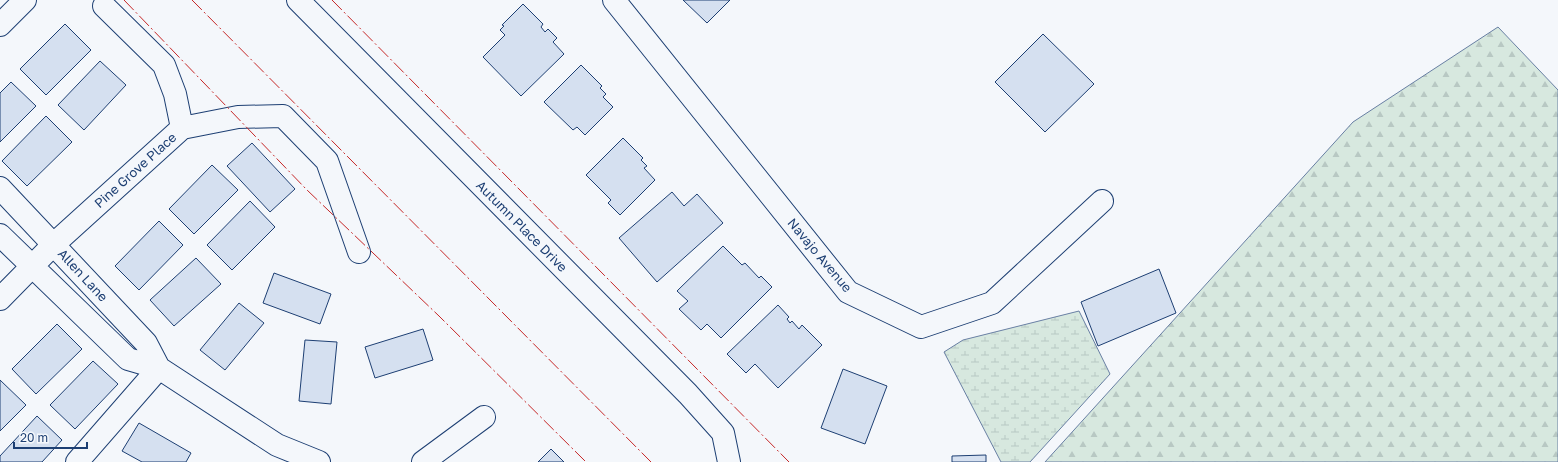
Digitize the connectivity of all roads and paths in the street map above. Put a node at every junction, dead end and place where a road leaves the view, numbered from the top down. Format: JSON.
{"nodes":[{"id":1,"x":25,"y":0,"type":"edge"},
{"id":2,"x":298,"y":0,"type":"edge"},
{"id":3,"x":614,"y":0,"type":"edge"},
{"id":4,"x":104,"y":6,"type":"dead end"},
{"id":5,"x":0,"y":25,"type":"edge"},
{"id":6,"x":182,"y":128,"type":"junction"},
{"id":7,"x":0,"y":188,"type":"edge"},
{"id":8,"x":1102,"y":201,"type":"dead end"},
{"id":9,"x":0,"y":235,"type":"edge"},
{"id":10,"x":54,"y":244,"type":"junction"},
{"id":11,"x":359,"y":252,"type":"dead end"},
{"id":12,"x":32,"y":266,"type":"junction"},
{"id":13,"x":0,"y":300,"type":"edge"},
{"id":14,"x":159,"y":368,"type":"junction"},
{"id":15,"x":484,"y":417,"type":"dead end"},
{"id":16,"x":77,"y":462,"type":"edge"},
{"id":17,"x":319,"y":462,"type":"edge"},
{"id":18,"x":423,"y":462,"type":"edge"},
{"id":19,"x":729,"y":462,"type":"edge"}],
"edges":[{"from":1,"to":5,"type":"street"},
{"from":2,"to":19,"type":"street","name":"Autumn Place Drive"},
{"from":3,"to":8,"type":"street","name":"Navajo Avenue"},
{"from":4,"to":6,"type":"street","name":"Pine Grove Place"},
{"from":6,"to":10,"type":"street","name":"Pine Grove Place"},
{"from":6,"to":11,"type":"street"},
{"from":7,"to":10,"type":"street","name":"Allen Lane"},
{"from":9,"to":12,"type":"street","name":"Allen Lane"},
{"from":10,"to":12,"type":"street","name":"Pine Grove Place"},
{"from":10,"to":14,"type":"street","name":"Allen Lane"},
{"from":12,"to":13,"type":"street","name":"Pine Grove Place"},
{"from":12,"to":14,"type":"street","name":"Allen Lane"},
{"from":14,"to":16,"type":"street"},
{"from":14,"to":17,"type":"street","name":"Allen Lane"},
{"from":15,"to":18,"type":"street"}]}
